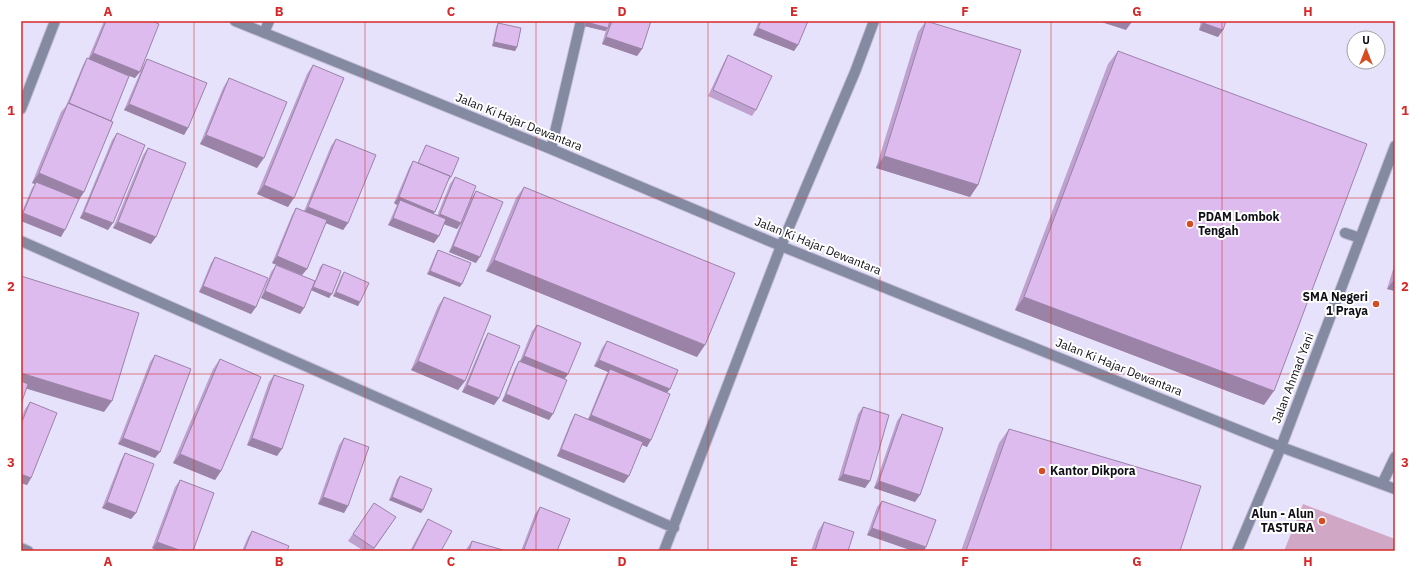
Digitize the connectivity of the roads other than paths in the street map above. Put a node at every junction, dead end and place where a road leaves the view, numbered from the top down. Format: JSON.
{"nodes":[{"id":1,"x":55,"y":21,"type":"edge"},
{"id":2,"x":235,"y":21,"type":"edge"},
{"id":3,"x":269,"y":21,"type":"edge"},
{"id":4,"x":581,"y":21,"type":"edge"},
{"id":5,"x":874,"y":21,"type":"edge"},
{"id":6,"x":264,"y":33,"type":"junction"},
{"id":7,"x":21,"y":109,"type":"edge"},
{"id":8,"x":1395,"y":146,"type":"edge"},
{"id":9,"x":551,"y":149,"type":"junction"},
{"id":10,"x":1345,"y":233,"type":"edge"},
{"id":11,"x":1360,"y":238,"type":"junction"},
{"id":12,"x":21,"y":241,"type":"edge"},
{"id":13,"x":781,"y":246,"type":"junction"},
{"id":14,"x":1281,"y":446,"type":"junction"},
{"id":15,"x":1395,"y":457,"type":"edge"},
{"id":16,"x":1382,"y":484,"type":"junction"},
{"id":17,"x":1395,"y":489,"type":"edge"},
{"id":18,"x":674,"y":528,"type":"junction"},
{"id":19,"x":21,"y":548,"type":"edge"},
{"id":20,"x":28,"y":551,"type":"edge"},
{"id":21,"x":664,"y":551,"type":"edge"},
{"id":22,"x":1237,"y":551,"type":"edge"}],
"edges":[{"from":1,"to":7,"type":"street"},
{"from":2,"to":6,"type":"street","name":"Jalan Ki Hajar Dewantara"},
{"from":3,"to":6,"type":"street"},
{"from":4,"to":9,"type":"street"},
{"from":5,"to":13,"type":"street"},
{"from":6,"to":9,"type":"street","name":"Jalan Ki Hajar Dewantara"},
{"from":8,"to":11,"type":"street","name":"Jalan Ahmad Yani"},
{"from":9,"to":13,"type":"street","name":"Jalan Ki Hajar Dewantara"},
{"from":10,"to":11,"type":"street"},
{"from":11,"to":14,"type":"street","name":"Jalan Ahmad Yani"},
{"from":12,"to":18,"type":"street"},
{"from":13,"to":14,"type":"street","name":"Jalan Ki Hajar Dewantara"},
{"from":13,"to":18,"type":"street"},
{"from":14,"to":16,"type":"street","name":"Jalan Ki Hajar Dewantara"},
{"from":14,"to":22,"type":"street","name":"Jalan Ahmad Yani"},
{"from":15,"to":16,"type":"street"},
{"from":16,"to":17,"type":"street","name":"Jalan Ki Hajar Dewantara"},
{"from":18,"to":21,"type":"street"},
{"from":19,"to":20,"type":"street"}]}
